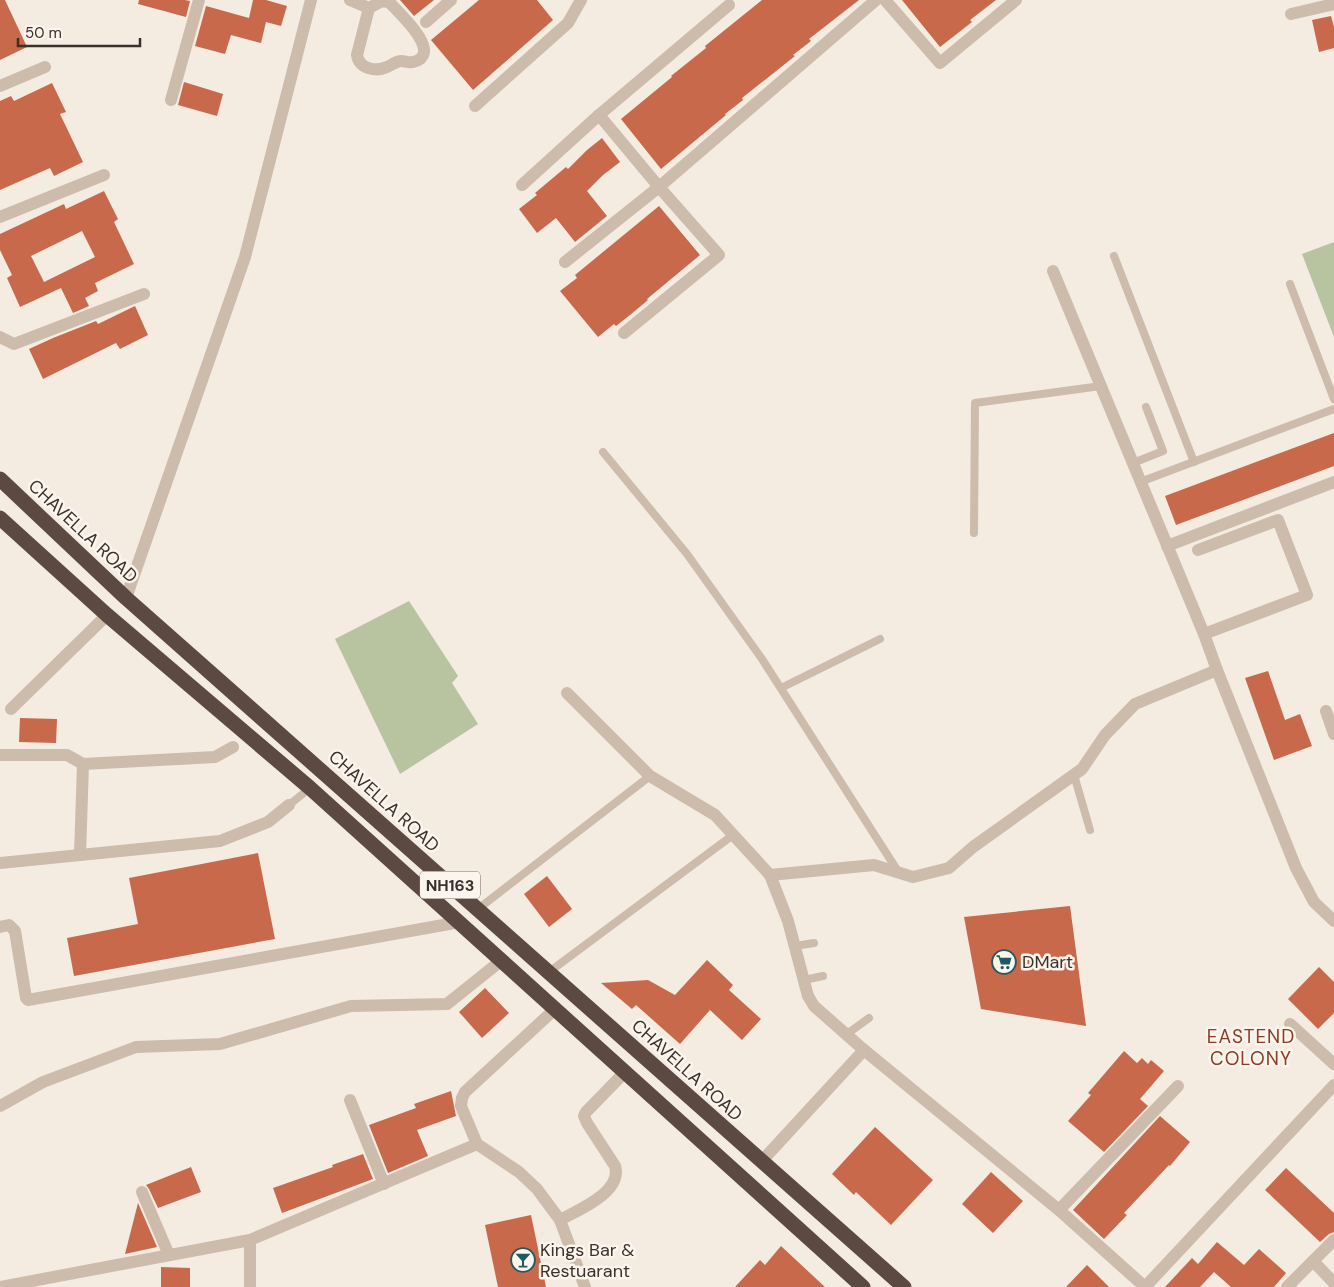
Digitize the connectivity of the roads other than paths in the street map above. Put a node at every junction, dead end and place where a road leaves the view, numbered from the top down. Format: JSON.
{"nodes":[{"id":1,"x":199,"y":0,"type":"edge"},
{"id":2,"x":311,"y":0,"type":"edge"},
{"id":3,"x":350,"y":0,"type":"edge"},
{"id":4,"x":452,"y":0,"type":"edge"},
{"id":5,"x":581,"y":0,"type":"edge"},
{"id":6,"x":876,"y":0,"type":"edge"},
{"id":7,"x":885,"y":0,"type":"edge"},
{"id":8,"x":1016,"y":0,"type":"edge"},
{"id":9,"x":729,"y":2,"type":"edge"},
{"id":10,"x":1334,"y":4,"type":"edge"},
{"id":11,"x":369,"y":8,"type":"junction"},
{"id":12,"x":1291,"y":14,"type":"dead end"},
{"id":13,"x":426,"y":22,"type":"dead end"},
{"id":14,"x":45,"y":67,"type":"dead end"},
{"id":15,"x":0,"y":86,"type":"edge"},
{"id":16,"x":171,"y":100,"type":"dead end"},
{"id":17,"x":475,"y":106,"type":"dead end"},
{"id":18,"x":599,"y":115,"type":"junction"},
{"id":19,"x":104,"y":175,"type":"dead end"},
{"id":20,"x":522,"y":185,"type":"dead end"},
{"id":21,"x":658,"y":187,"type":"junction"},
{"id":22,"x":0,"y":218,"type":"edge"},
{"id":23,"x":1114,"y":256,"type":"dead end"},
{"id":24,"x":566,"y":262,"type":"dead end"},
{"id":25,"x":1053,"y":271,"type":"dead end"},
{"id":26,"x":1290,"y":284,"type":"dead end"},
{"id":27,"x":144,"y":294,"type":"dead end"},
{"id":28,"x":624,"y":333,"type":"dead end"},
{"id":29,"x":0,"y":337,"type":"edge"},
{"id":30,"x":1101,"y":386,"type":"junction"},
{"id":31,"x":1334,"y":399,"type":"edge"},
{"id":32,"x":1146,"y":407,"type":"dead end"},
{"id":33,"x":1334,"y":409,"type":"edge"},
{"id":34,"x":603,"y":452,"type":"dead end"},
{"id":35,"x":1194,"y":462,"type":"junction"},
{"id":36,"x":1132,"y":463,"type":"junction"},
{"id":37,"x":0,"y":479,"type":"edge"},
{"id":38,"x":1140,"y":482,"type":"junction"},
{"id":39,"x":1334,"y":482,"type":"edge"},
{"id":40,"x":0,"y":518,"type":"edge"},
{"id":41,"x":974,"y":533,"type":"dead end"},
{"id":42,"x":1167,"y":546,"type":"junction"},
{"id":43,"x":1198,"y":550,"type":"dead end"},
{"id":44,"x":126,"y":598,"type":"junction"},
{"id":45,"x":107,"y":614,"type":"junction"},
{"id":46,"x":1204,"y":634,"type":"junction"},
{"id":47,"x":880,"y":639,"type":"dead end"},
{"id":48,"x":1217,"y":670,"type":"junction"},
{"id":49,"x":780,"y":688,"type":"junction"},
{"id":50,"x":568,"y":693,"type":"dead end"},
{"id":51,"x":11,"y":709,"type":"dead end"},
{"id":52,"x":1326,"y":711,"type":"dead end"},
{"id":53,"x":1334,"y":734,"type":"edge"},
{"id":54,"x":242,"y":742,"type":"junction"},
{"id":55,"x":0,"y":755,"type":"edge"},
{"id":56,"x":83,"y":764,"type":"junction"},
{"id":57,"x":1074,"y":775,"type":"junction"},
{"id":58,"x":650,"y":776,"type":"junction"},
{"id":59,"x":310,"y":788,"type":"junction"},
{"id":60,"x":289,"y":805,"type":"joint"},
{"id":61,"x":1090,"y":830,"type":"dead end"},
{"id":62,"x":733,"y":834,"type":"junction"},
{"id":63,"x":80,"y":855,"type":"junction"},
{"id":64,"x":0,"y":863,"type":"edge"},
{"id":65,"x":899,"y":873,"type":"junction"},
{"id":66,"x":770,"y":875,"type":"junction"},
{"id":67,"x":478,"y":909,"type":"junction"},
{"id":68,"x":1334,"y":920,"type":"edge"},
{"id":69,"x":460,"y":922,"type":"junction"},
{"id":70,"x":0,"y":927,"type":"edge"},
{"id":71,"x":814,"y":943,"type":"dead end"},
{"id":72,"x":795,"y":946,"type":"junction"},
{"id":73,"x":502,"y":960,"type":"junction"},
{"id":74,"x":549,"y":972,"type":"junction"},
{"id":75,"x":823,"y":976,"type":"dead end"},
{"id":76,"x":804,"y":980,"type":"junction"},
{"id":77,"x":554,"y":1009,"type":"junction"},
{"id":78,"x":869,"y":1018,"type":"dead end"},
{"id":79,"x":1290,"y":1024,"type":"dead end"},
{"id":80,"x":847,"y":1034,"type":"junction"},
{"id":81,"x":864,"y":1050,"type":"junction"},
{"id":82,"x":1334,"y":1064,"type":"edge"},
{"id":83,"x":625,"y":1072,"type":"junction"},
{"id":84,"x":1334,"y":1085,"type":"edge"},
{"id":85,"x":1178,"y":1086,"type":"dead end"},
{"id":86,"x":350,"y":1100,"type":"dead end"},
{"id":87,"x":0,"y":1106,"type":"edge"},
{"id":88,"x":477,"y":1144,"type":"junction"},
{"id":89,"x":761,"y":1162,"type":"junction"},
{"id":90,"x":384,"y":1184,"type":"junction"},
{"id":91,"x":142,"y":1192,"type":"dead end"},
{"id":92,"x":1059,"y":1210,"type":"junction"},
{"id":93,"x":560,"y":1220,"type":"junction"},
{"id":94,"x":250,"y":1240,"type":"junction"},
{"id":95,"x":1334,"y":1240,"type":"edge"},
{"id":96,"x":169,"y":1255,"type":"junction"},
{"id":97,"x":1313,"y":1261,"type":"junction"},
{"id":98,"x":1334,"y":1283,"type":"edge"},
{"id":99,"x":0,"y":1287,"type":"edge"},
{"id":100,"x":250,"y":1287,"type":"edge"},
{"id":101,"x":585,"y":1287,"type":"edge"},
{"id":102,"x":863,"y":1287,"type":"edge"},
{"id":103,"x":904,"y":1287,"type":"edge"},
{"id":104,"x":1145,"y":1287,"type":"edge"},
{"id":105,"x":1287,"y":1287,"type":"edge"}],
"edges":[{"from":1,"to":16,"type":"street"},
{"from":2,"to":44,"type":"street"},
{"from":3,"to":11,"type":"street"},
{"from":4,"to":13,"type":"street"},
{"from":5,"to":17,"type":"street"},
{"from":6,"to":21,"type":"street"},
{"from":7,"to":8,"type":"street"},
{"from":9,"to":18,"type":"street"},
{"from":10,"to":12,"type":"street"},
{"from":11,"to":11,"type":"street"},
{"from":14,"to":15,"type":"street"},
{"from":18,"to":20,"type":"street"},
{"from":18,"to":21,"type":"street"},
{"from":19,"to":22,"type":"street"},
{"from":21,"to":24,"type":"street"},
{"from":21,"to":28,"type":"street"},
{"from":23,"to":35,"type":"lane"},
{"from":25,"to":30,"type":"street"},
{"from":26,"to":31,"type":"lane"},
{"from":27,"to":29,"type":"street"},
{"from":30,"to":36,"type":"street"},
{"from":30,"to":41,"type":"lane"},
{"from":32,"to":36,"type":"lane"},
{"from":33,"to":35,"type":"lane"},
{"from":34,"to":49,"type":"lane"},
{"from":35,"to":38,"type":"lane"},
{"from":36,"to":38,"type":"street"},
{"from":37,"to":44,"type":"highway","name":"CHAVELLA ROAD","number":"NH163"},
{"from":38,"to":42,"type":"street"},
{"from":39,"to":42,"type":"street"},
{"from":40,"to":45,"type":"highway","number":"NH163"},
{"from":42,"to":46,"type":"street"},
{"from":43,"to":46,"type":"street"},
{"from":44,"to":67,"type":"highway","name":"CHAVELLA ROAD","number":"NH163"},
{"from":45,"to":51,"type":"street"},
{"from":45,"to":54,"type":"highway","number":"NH163"},
{"from":46,"to":48,"type":"street"},
{"from":47,"to":49,"type":"lane"},
{"from":48,"to":57,"type":"street"},
{"from":48,"to":68,"type":"street"},
{"from":49,"to":65,"type":"lane"},
{"from":50,"to":58,"type":"street"},
{"from":52,"to":53,"type":"street"},
{"from":54,"to":56,"type":"street"},
{"from":54,"to":59,"type":"highway","number":"NH163"},
{"from":55,"to":56,"type":"street"},
{"from":56,"to":63,"type":"street"},
{"from":57,"to":61,"type":"lane"},
{"from":57,"to":65,"type":"street"},
{"from":58,"to":62,"type":"street"},
{"from":58,"to":67,"type":"lane"},
{"from":59,"to":60,"type":"lane"},
{"from":59,"to":69,"type":"highway","number":"NH163"},
{"from":60,"to":63,"type":"street"},
{"from":62,"to":66,"type":"street"},
{"from":62,"to":74,"type":"lane"},
{"from":63,"to":64,"type":"street"},
{"from":65,"to":66,"type":"street"},
{"from":66,"to":72,"type":"street"},
{"from":67,"to":74,"type":"highway","name":"CHAVELLA ROAD","number":"NH163"},
{"from":69,"to":70,"type":"street"},
{"from":69,"to":73,"type":"highway","number":"NH163"},
{"from":71,"to":72,"type":"lane"},
{"from":72,"to":76,"type":"street"},
{"from":73,"to":77,"type":"highway","number":"NH163"},
{"from":73,"to":87,"type":"street"},
{"from":74,"to":89,"type":"highway","name":"CHAVELLA ROAD","number":"NH163"},
{"from":75,"to":76,"type":"lane"},
{"from":76,"to":80,"type":"street"},
{"from":77,"to":83,"type":"highway","number":"NH163"},
{"from":77,"to":88,"type":"street"},
{"from":78,"to":80,"type":"lane"},
{"from":79,"to":82,"type":"street"},
{"from":80,"to":81,"type":"street"},
{"from":81,"to":89,"type":"street"},
{"from":81,"to":92,"type":"street"},
{"from":83,"to":93,"type":"street"},
{"from":83,"to":102,"type":"highway","number":"NH163"},
{"from":84,"to":104,"type":"street"},
{"from":85,"to":92,"type":"street"},
{"from":86,"to":90,"type":"street"},
{"from":88,"to":90,"type":"street"},
{"from":88,"to":93,"type":"street"},
{"from":89,"to":103,"type":"highway","name":"CHAVELLA ROAD","number":"NH163"},
{"from":90,"to":94,"type":"street"},
{"from":91,"to":96,"type":"street"},
{"from":92,"to":104,"type":"street"},
{"from":93,"to":101,"type":"street"},
{"from":94,"to":96,"type":"street"},
{"from":94,"to":100,"type":"street"},
{"from":95,"to":97,"type":"street"},
{"from":96,"to":99,"type":"street"},
{"from":97,"to":98,"type":"street"},
{"from":97,"to":105,"type":"street"}]}
